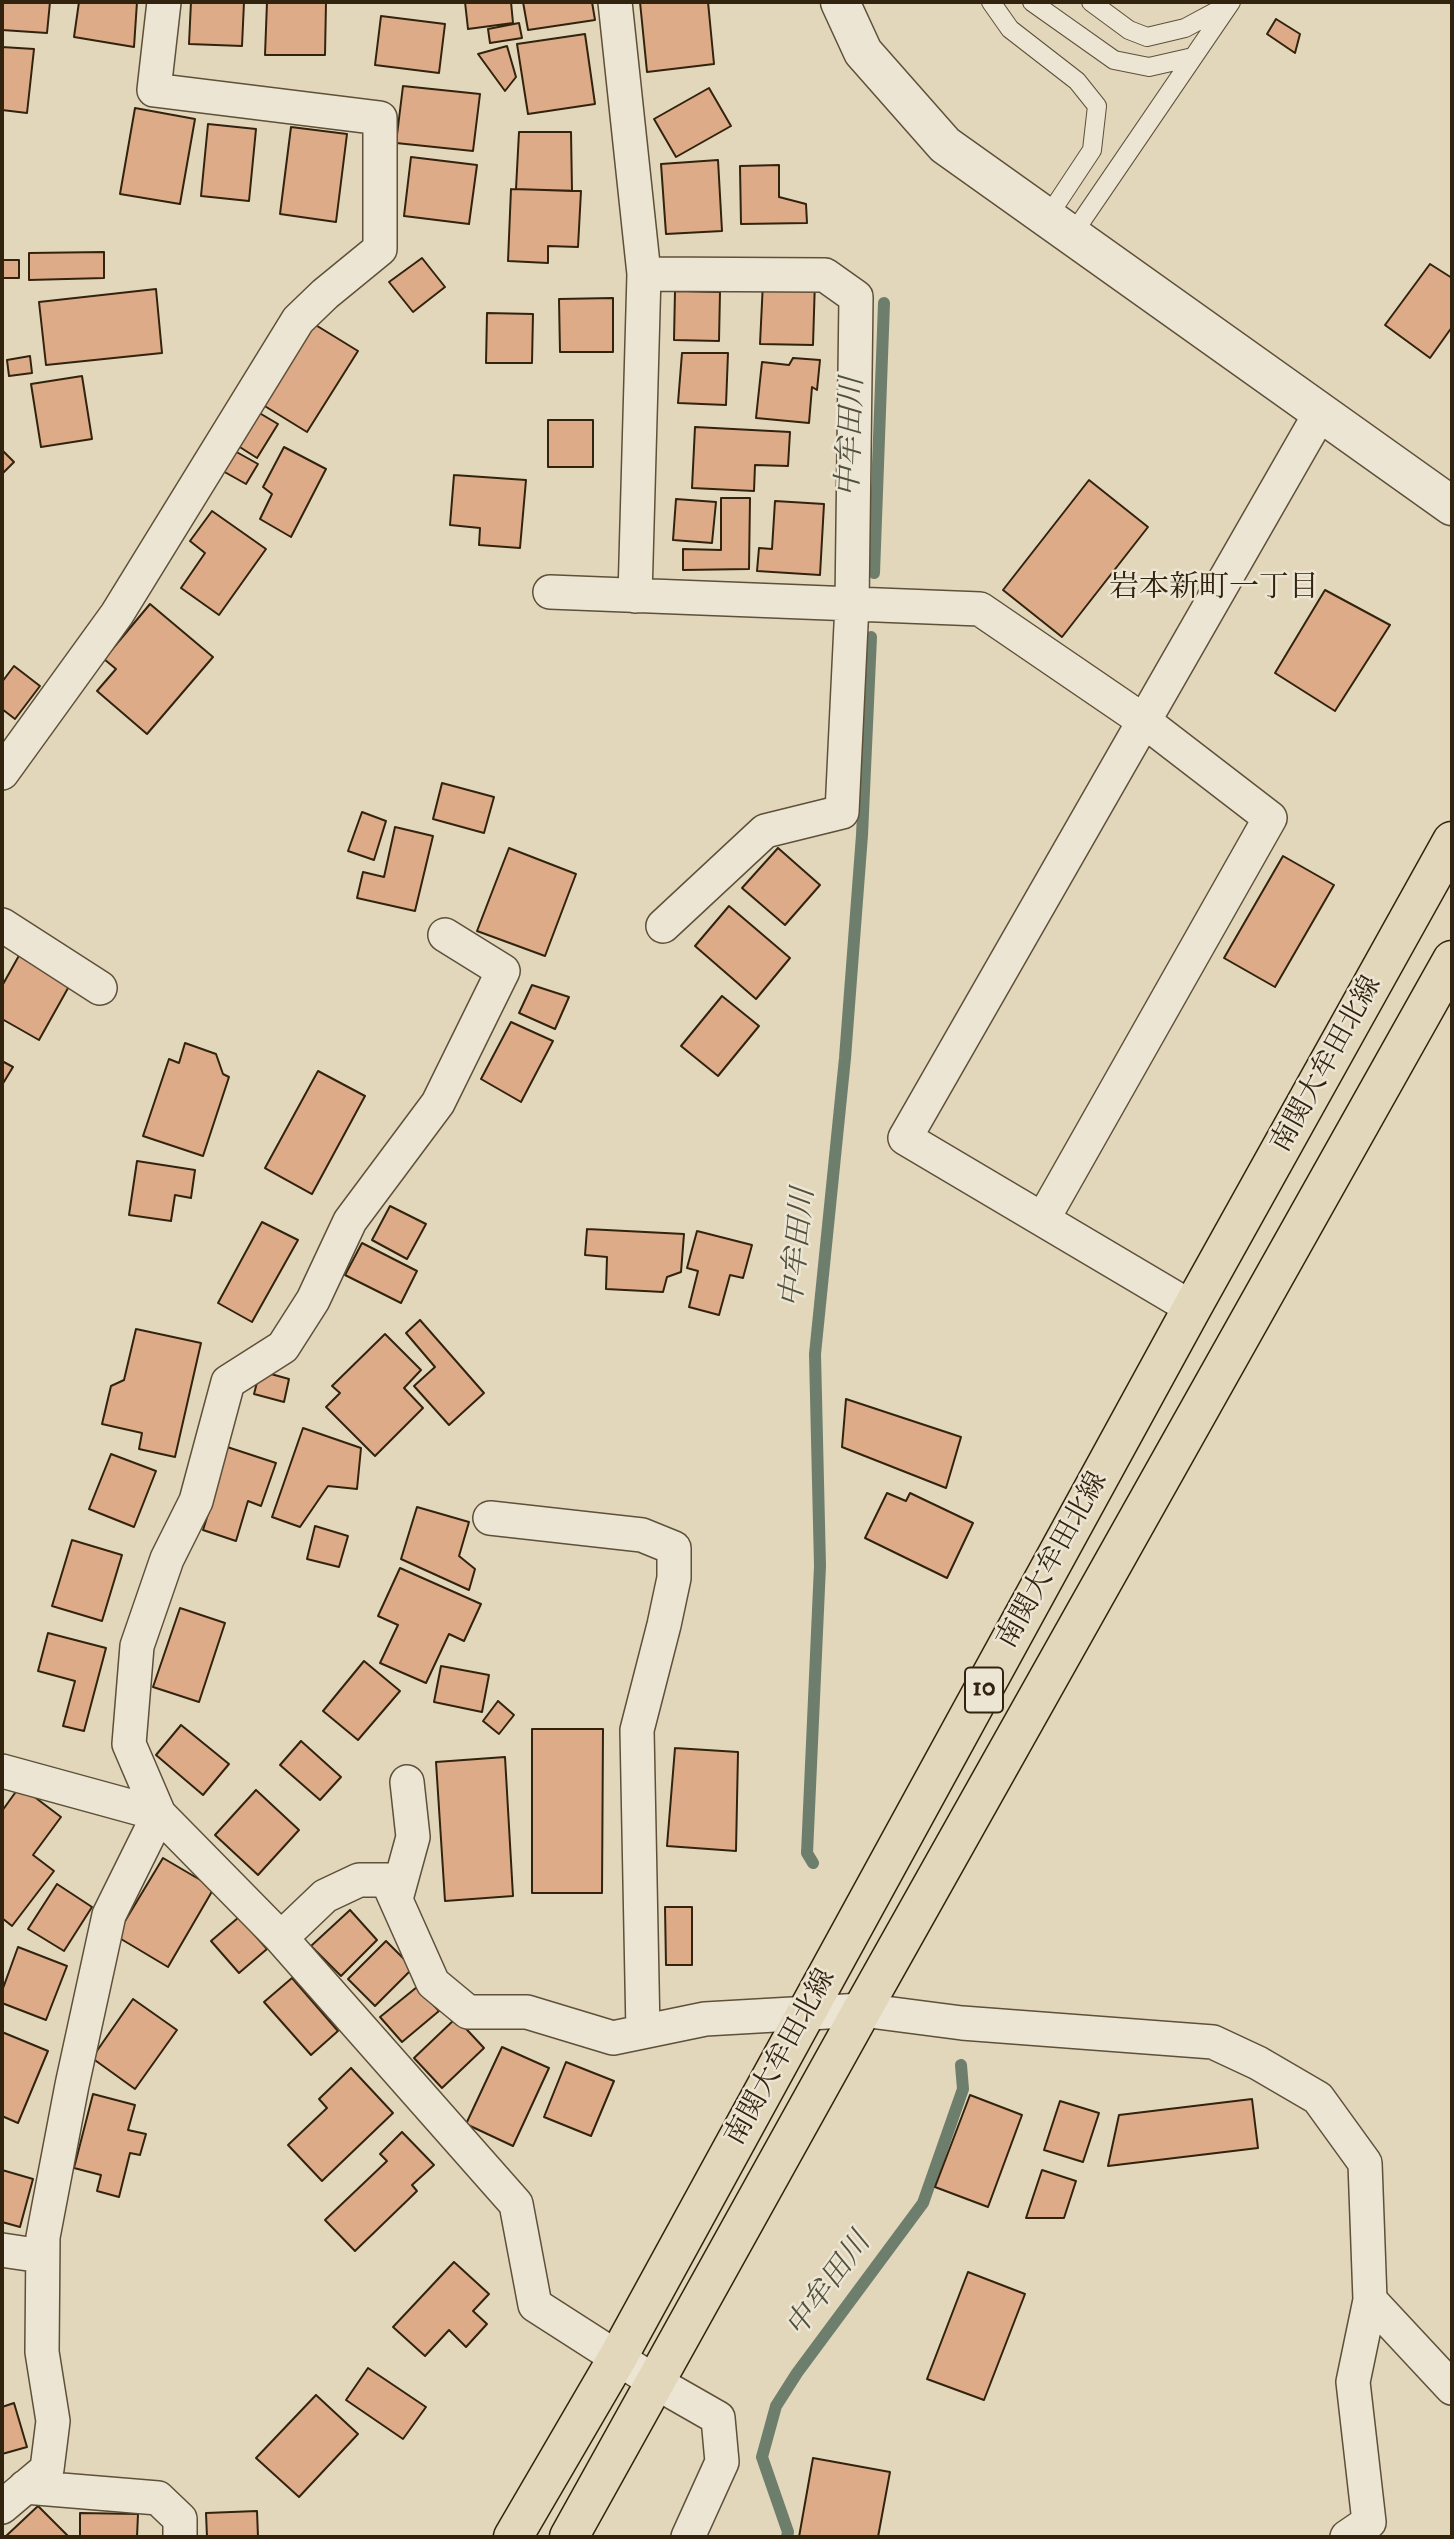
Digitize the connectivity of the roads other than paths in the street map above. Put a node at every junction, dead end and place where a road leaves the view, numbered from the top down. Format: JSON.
{"nodes":[{"id":1,"x":164,"y":2,"type":"edge"},
{"id":2,"x":615,"y":2,"type":"edge"},
{"id":3,"x":840,"y":2,"type":"edge"},
{"id":4,"x":991,"y":2,"type":"edge"},
{"id":5,"x":1032,"y":2,"type":"edge"},
{"id":6,"x":1091,"y":2,"type":"edge"},
{"id":7,"x":1231,"y":2,"type":"edge"},
{"id":8,"x":1194,"y":57,"type":"junction"},
{"id":9,"x":1059,"y":227,"type":"junction"},
{"id":10,"x":644,"y":274,"type":"junction"},
{"id":11,"x":1321,"y":412,"type":"junction"},
{"id":12,"x":1452,"y":506,"type":"edge"},
{"id":13,"x":550,"y":592,"type":"dead end"},
{"id":14,"x":635,"y":596,"type":"junction"},
{"id":15,"x":852,"y":604,"type":"junction"},
{"id":16,"x":1144,"y":721,"type":"junction"},
{"id":17,"x":2,"y":773,"type":"edge"},
{"id":18,"x":1452,"y":841,"type":"edge"},
{"id":19,"x":2,"y":925,"type":"edge"},
{"id":20,"x":663,"y":926,"type":"dead end"},
{"id":21,"x":445,"y":935,"type":"dead end"},
{"id":22,"x":1452,"y":960,"type":"edge"},
{"id":23,"x":100,"y":988,"type":"dead end"},
{"id":24,"x":1043,"y":1219,"type":"junction"},
{"id":25,"x":1192,"y":1308,"type":"junction"},
{"id":26,"x":490,"y":1518,"type":"dead end"},
{"id":27,"x":2,"y":1771,"type":"edge"},
{"id":28,"x":407,"y":1782,"type":"dead end"},
{"id":29,"x":159,"y":1814,"type":"junction"},
{"id":30,"x":396,"y":1899,"type":"junction"},
{"id":31,"x":281,"y":1938,"type":"junction"},
{"id":32,"x":862,"y":2010,"type":"junction"},
{"id":33,"x":806,"y":2015,"type":"junction"},
{"id":34,"x":643,"y":2032,"type":"junction"},
{"id":35,"x":2,"y":2250,"type":"edge"},
{"id":36,"x":42,"y":2256,"type":"junction"},
{"id":37,"x":1370,"y":2301,"type":"junction"},
{"id":38,"x":618,"y":2357,"type":"junction"},
{"id":39,"x":655,"y":2382,"type":"junction"},
{"id":40,"x":1452,"y":2388,"type":"edge"},
{"id":41,"x":14,"y":2497,"type":"edge"},
{"id":42,"x":180,"y":2537,"type":"edge"},
{"id":43,"x":513,"y":2537,"type":"edge"},
{"id":44,"x":569,"y":2537,"type":"edge"},
{"id":45,"x":688,"y":2537,"type":"edge"},
{"id":46,"x":1346,"y":2537,"type":"edge"}],
"edges":[{"from":1,"to":17,"type":"street"},
{"from":2,"to":10,"type":"street"},
{"from":3,"to":9,"type":"street"},
{"from":4,"to":9,"type":"lane"},
{"from":5,"to":8,"type":"lane"},
{"from":6,"to":7,"type":"lane"},
{"from":7,"to":8,"type":"lane"},
{"from":8,"to":9,"type":"lane"},
{"from":9,"to":11,"type":"street"},
{"from":10,"to":14,"type":"street"},
{"from":10,"to":15,"type":"street"},
{"from":11,"to":12,"type":"street"},
{"from":11,"to":16,"type":"street"},
{"from":13,"to":14,"type":"street"},
{"from":14,"to":15,"type":"street"},
{"from":15,"to":16,"type":"street"},
{"from":15,"to":20,"type":"street"},
{"from":16,"to":24,"type":"street"},
{"from":16,"to":24,"type":"street"},
{"from":18,"to":25,"type":"main road","name":"南関大牟田北線","number":"10"},
{"from":19,"to":23,"type":"street"},
{"from":21,"to":29,"type":"street"},
{"from":22,"to":32,"type":"main road","name":"南関大牟田北線","number":"10"},
{"from":24,"to":25,"type":"street"},
{"from":25,"to":33,"type":"main road","name":"南関大牟田北線","number":"10"},
{"from":26,"to":34,"type":"street"},
{"from":27,"to":29,"type":"street"},
{"from":28,"to":30,"type":"street"},
{"from":29,"to":31,"type":"street"},
{"from":29,"to":36,"type":"street"},
{"from":30,"to":31,"type":"street"},
{"from":30,"to":34,"type":"street"},
{"from":31,"to":38,"type":"street"},
{"from":32,"to":33,"type":"street"},
{"from":32,"to":37,"type":"street"},
{"from":32,"to":39,"type":"main road","name":"南関大牟田北線","number":"10"},
{"from":33,"to":34,"type":"street"},
{"from":33,"to":38,"type":"main road","name":"南関大牟田北線","number":"10"},
{"from":35,"to":36,"type":"street"},
{"from":36,"to":41,"type":"street"},
{"from":37,"to":40,"type":"street"},
{"from":37,"to":46,"type":"street"},
{"from":38,"to":39,"type":"street"},
{"from":38,"to":43,"type":"main road","name":"南関大牟田北線","number":"10"},
{"from":39,"to":44,"type":"main road","name":"南関大牟田北線","number":"10"},
{"from":39,"to":45,"type":"street"},
{"from":41,"to":42,"type":"street"}]}
